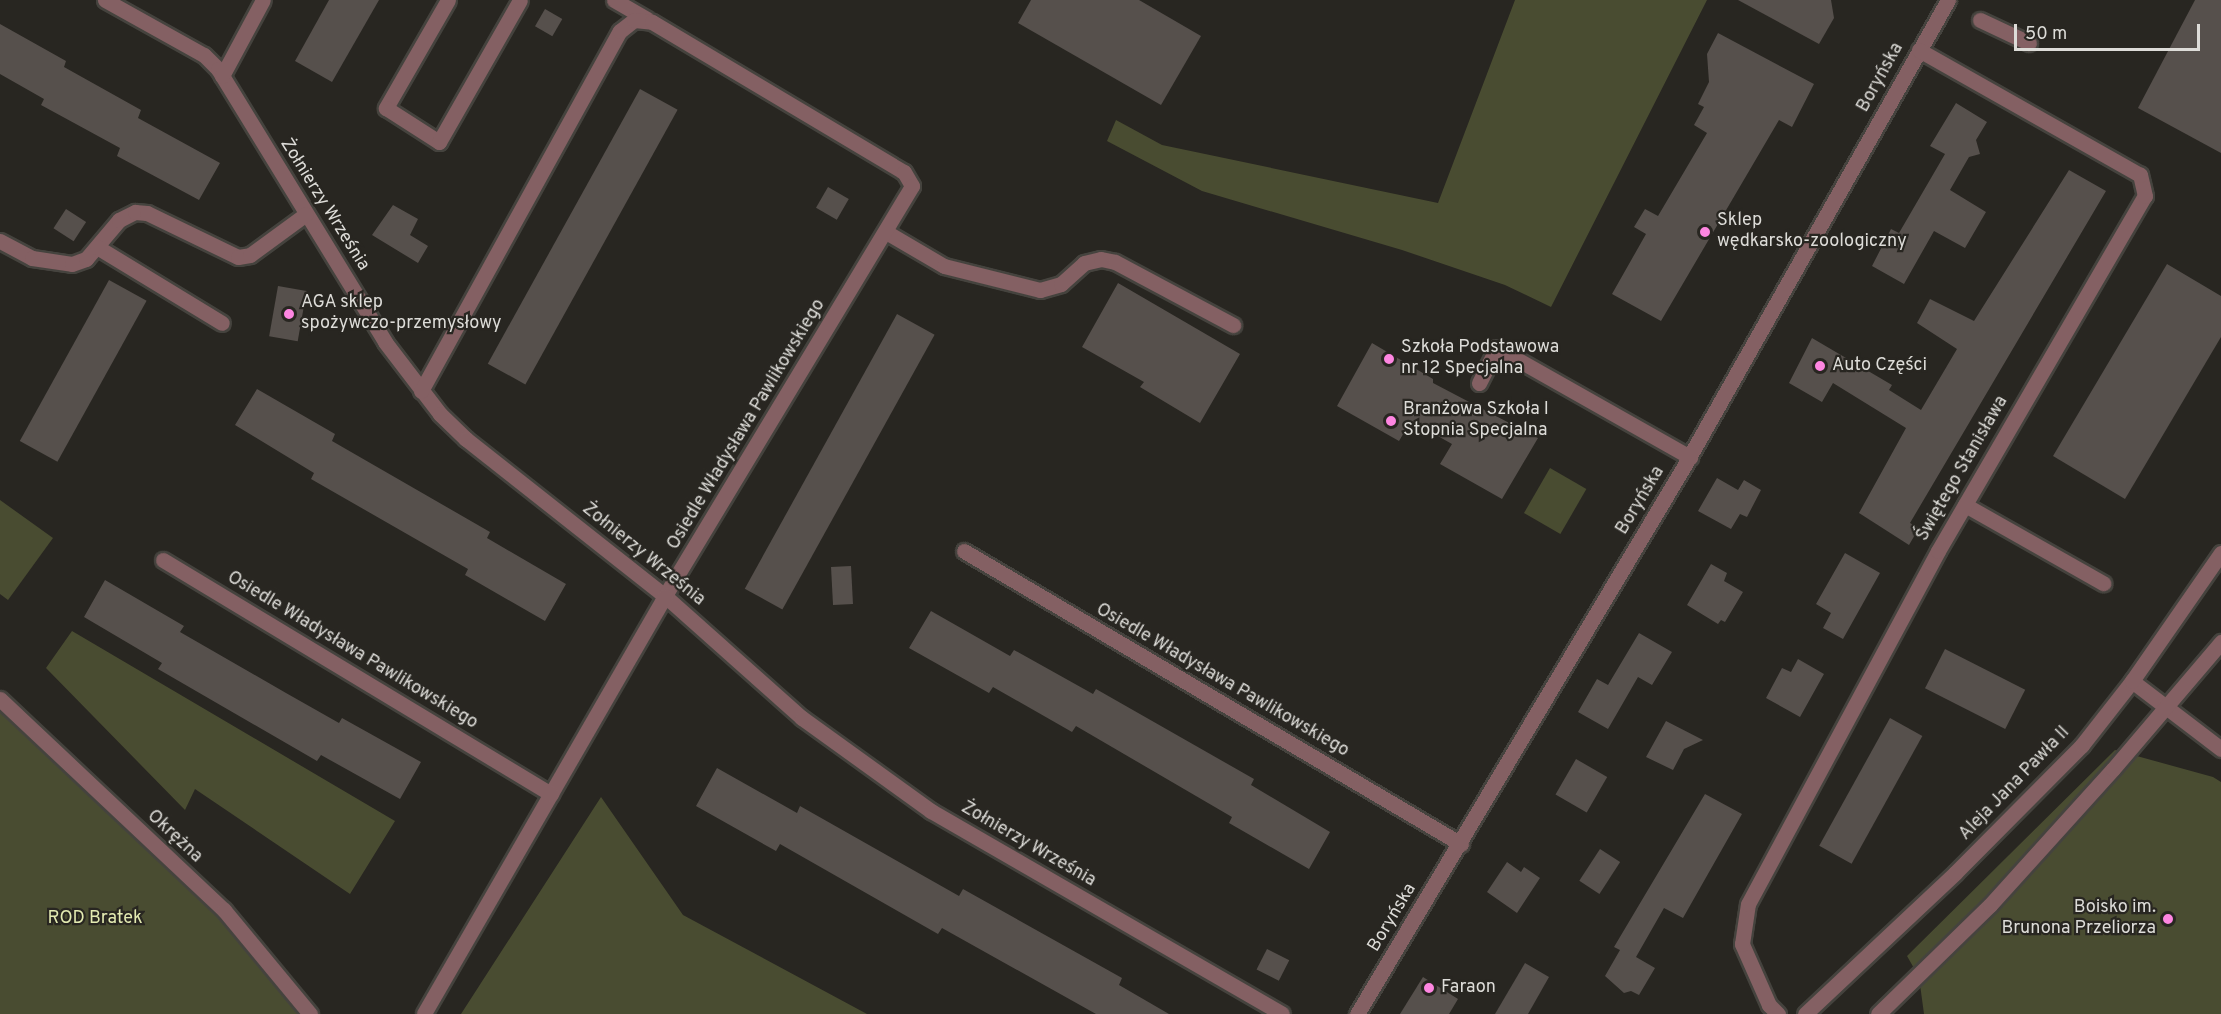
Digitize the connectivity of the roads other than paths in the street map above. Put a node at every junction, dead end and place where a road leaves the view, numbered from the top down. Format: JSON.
{"nodes":[{"id":1,"x":105,"y":0,"type":"edge"},
{"id":2,"x":263,"y":0,"type":"edge"},
{"id":3,"x":448,"y":0,"type":"edge"},
{"id":4,"x":520,"y":0,"type":"edge"},
{"id":5,"x":614,"y":0,"type":"edge"},
{"id":6,"x":1948,"y":0,"type":"edge"},
{"id":7,"x":1980,"y":20,"type":"dead end"},
{"id":8,"x":652,"y":22,"type":"junction"},
{"id":9,"x":2029,"y":43,"type":"dead end"},
{"id":10,"x":1919,"y":50,"type":"junction"},
{"id":11,"x":222,"y":76,"type":"junction"},
{"id":12,"x":306,"y":214,"type":"junction"},
{"id":13,"x":886,"y":232,"type":"junction"},
{"id":14,"x":0,"y":241,"type":"edge"},
{"id":15,"x":97,"y":247,"type":"junction"},
{"id":16,"x":222,"y":323,"type":"dead end"},
{"id":17,"x":1233,"y":326,"type":"dead end"},
{"id":18,"x":1479,"y":383,"type":"dead end"},
{"id":19,"x":421,"y":391,"type":"junction"},
{"id":20,"x":1690,"y":457,"type":"junction"},
{"id":21,"x":1965,"y":505,"type":"junction"},
{"id":22,"x":964,"y":551,"type":"dead end"},
{"id":23,"x":2221,"y":553,"type":"edge"},
{"id":24,"x":163,"y":560,"type":"dead end"},
{"id":25,"x":2103,"y":583,"type":"dead end"},
{"id":26,"x":665,"y":596,"type":"junction"},
{"id":27,"x":2221,"y":642,"type":"edge"},
{"id":28,"x":2132,"y":681,"type":"junction"},
{"id":29,"x":0,"y":699,"type":"edge"},
{"id":30,"x":2165,"y":707,"type":"junction"},
{"id":31,"x":2221,"y":749,"type":"edge"},
{"id":32,"x":551,"y":794,"type":"junction"},
{"id":33,"x":1461,"y":844,"type":"junction"},
{"id":34,"x":310,"y":1014,"type":"edge"},
{"id":35,"x":424,"y":1014,"type":"edge"},
{"id":36,"x":1282,"y":1014,"type":"edge"},
{"id":37,"x":1357,"y":1014,"type":"edge"},
{"id":38,"x":1778,"y":1014,"type":"edge"},
{"id":39,"x":1805,"y":1014,"type":"edge"},
{"id":40,"x":1878,"y":1014,"type":"edge"}],
"edges":[{"from":1,"to":11,"type":"street","name":"Żołnierzy Września"},
{"from":2,"to":11,"type":"street"},
{"from":3,"to":4,"type":"street"},
{"from":5,"to":8,"type":"street"},
{"from":6,"to":10,"type":"street","name":"Boryńska"},
{"from":7,"to":9,"type":"street"},
{"from":8,"to":13,"type":"street","name":"Osiedle Władysława Pawlikowskiego"},
{"from":8,"to":19,"type":"street"},
{"from":10,"to":20,"type":"street","name":"Boryńska"},
{"from":10,"to":21,"type":"street","name":"Świętego Stanisława"},
{"from":11,"to":12,"type":"street","name":"Żołnierzy Września"},
{"from":12,"to":15,"type":"street"},
{"from":12,"to":19,"type":"street","name":"Żołnierzy Września"},
{"from":13,"to":17,"type":"street"},
{"from":13,"to":26,"type":"street","name":"Osiedle Władysława Pawlikowskiego"},
{"from":14,"to":15,"type":"street"},
{"from":15,"to":16,"type":"street"},
{"from":18,"to":20,"type":"street"},
{"from":19,"to":26,"type":"street","name":"Żołnierzy Września"},
{"from":20,"to":33,"type":"street","name":"Boryńska"},
{"from":21,"to":25,"type":"street"},
{"from":21,"to":38,"type":"street","name":"Świętego Stanisława"},
{"from":22,"to":33,"type":"street","name":"Osiedle Władysława Pawlikowskiego"},
{"from":23,"to":28,"type":"street","name":"Aleja Jana Pawła II"},
{"from":24,"to":32,"type":"street","name":"Osiedle Władysława Pawlikowskiego"},
{"from":26,"to":32,"type":"street","name":"Osiedle Władysława Pawlikowskiego"},
{"from":26,"to":36,"type":"street","name":"Żołnierzy Września"},
{"from":27,"to":30,"type":"street"},
{"from":28,"to":30,"type":"street"},
{"from":28,"to":39,"type":"street","name":"Aleja Jana Pawła II"},
{"from":29,"to":34,"type":"street","name":"Okrężna"},
{"from":30,"to":31,"type":"street"},
{"from":30,"to":40,"type":"street"},
{"from":32,"to":35,"type":"street","name":"Osiedle Władysława Pawlikowskiego"},
{"from":33,"to":37,"type":"street","name":"Boryńska"}]}
